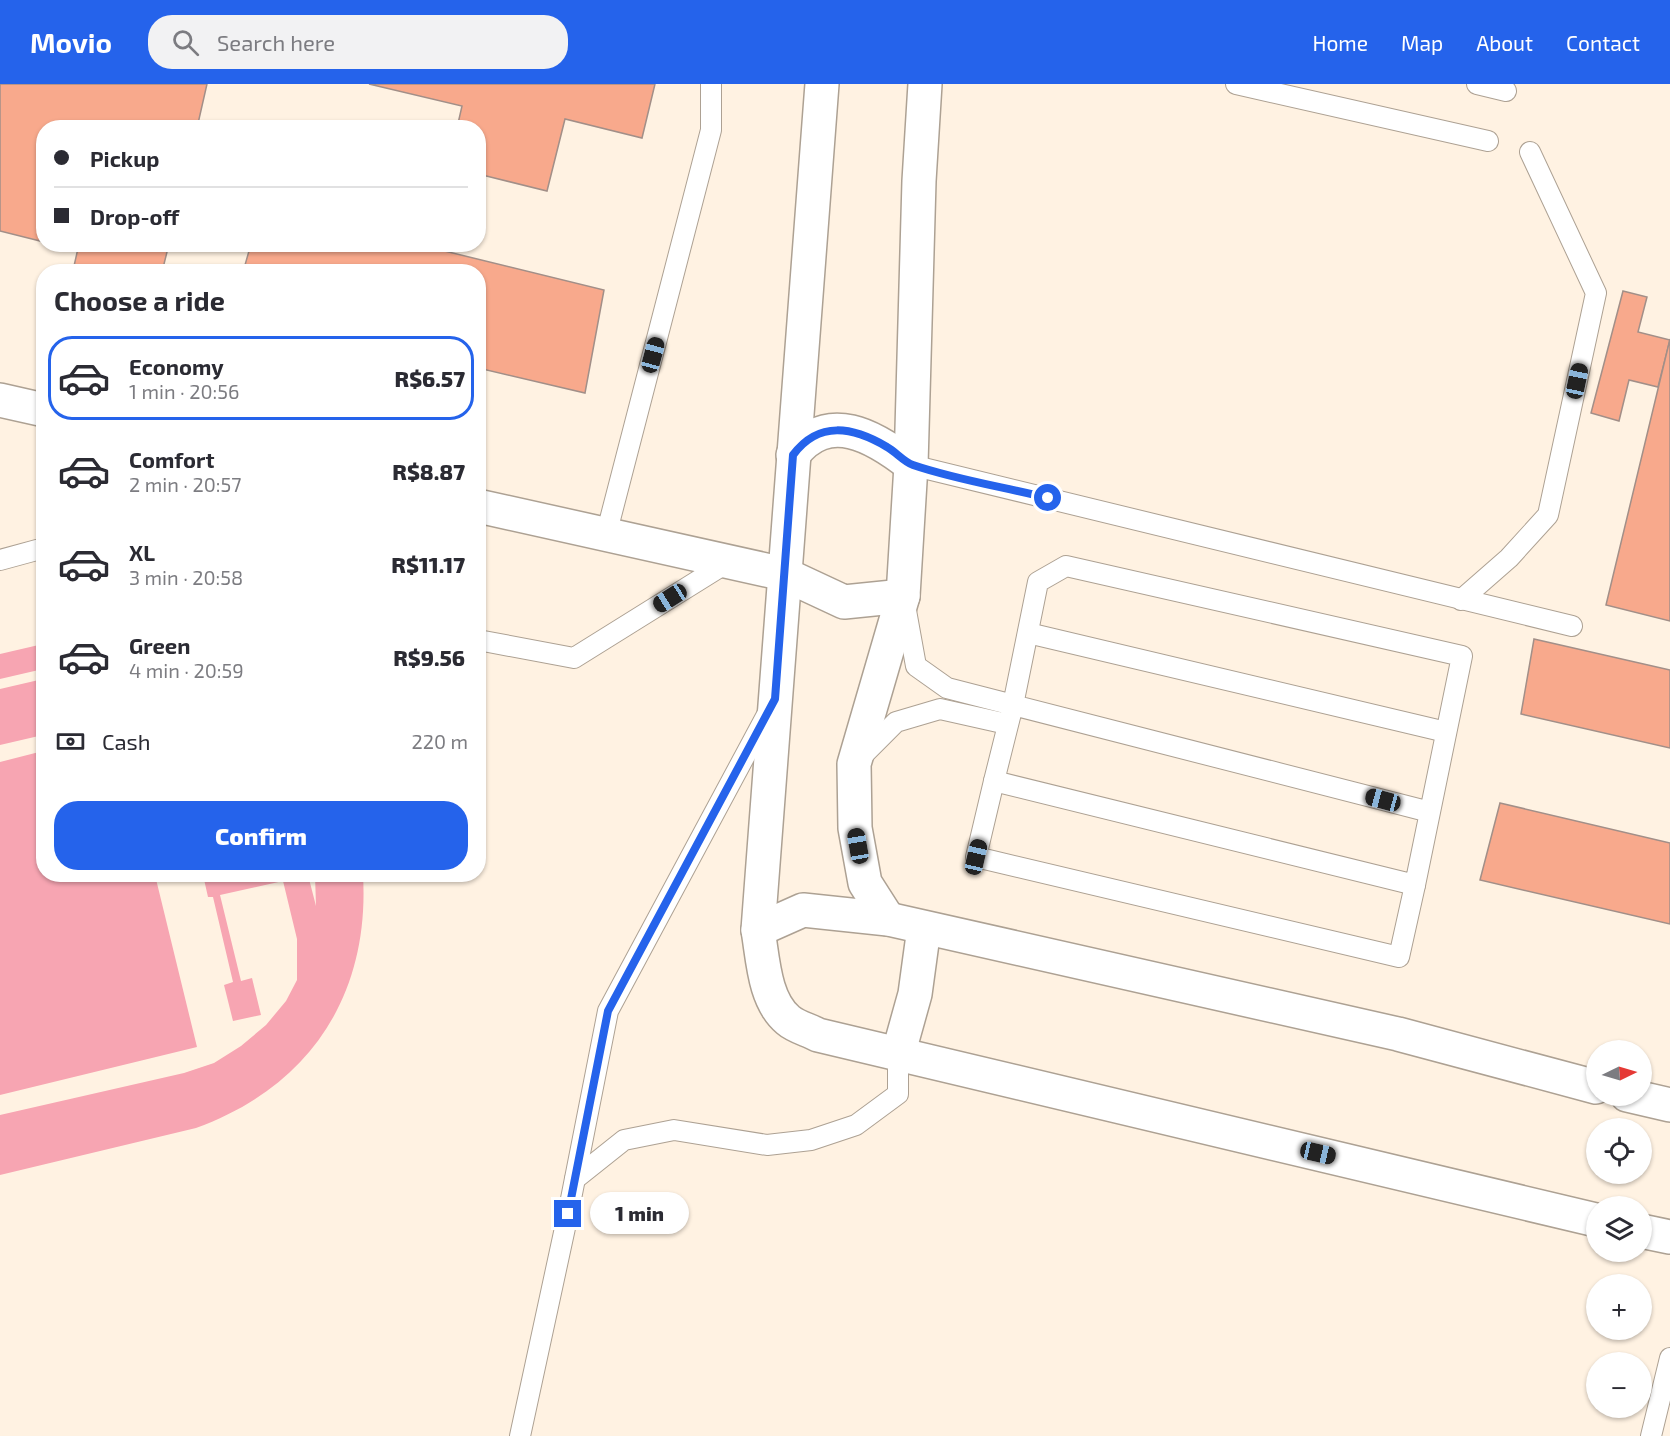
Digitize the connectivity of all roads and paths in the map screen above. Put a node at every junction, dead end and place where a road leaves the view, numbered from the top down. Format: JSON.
{"nodes":[{"id":1,"x":711,"y":84,"type":"edge"},
{"id":2,"x":822,"y":84,"type":"edge"},
{"id":3,"x":925,"y":84,"type":"edge"},
{"id":4,"x":1236,"y":84,"type":"edge"},
{"id":5,"x":1478,"y":84,"type":"edge"},
{"id":6,"x":1506,"y":91,"type":"dead end"},
{"id":7,"x":1488,"y":141,"type":"dead end"},
{"id":8,"x":1530,"y":152,"type":"dead end"},
{"id":9,"x":0,"y":400,"type":"edge"},
{"id":10,"x":36,"y":408,"type":"edge"},
{"id":11,"x":793,"y":455,"type":"junction"},
{"id":12,"x":911,"y":465,"type":"junction"},
{"id":13,"x":486,"y":509,"type":"edge"},
{"id":14,"x":606,"y":535,"type":"junction"},
{"id":15,"x":36,"y":550,"type":"edge"},
{"id":16,"x":0,"y":560,"type":"edge"},
{"id":17,"x":728,"y":561,"type":"junction"},
{"id":18,"x":784,"y":574,"type":"junction"},
{"id":19,"x":903,"y":596,"type":"junction"},
{"id":20,"x":1461,"y":600,"type":"junction"},
{"id":21,"x":1572,"y":626,"type":"dead end"},
{"id":22,"x":1028,"y":633,"type":"junction"},
{"id":23,"x":486,"y":642,"type":"edge"},
{"id":24,"x":775,"y":699,"type":"junction"},
{"id":25,"x":1013,"y":705,"type":"junction"},
{"id":26,"x":1006,"y":724,"type":"junction"},
{"id":27,"x":1446,"y":732,"type":"junction"},
{"id":28,"x":854,"y":764,"type":"junction"},
{"id":29,"x":994,"y":781,"type":"junction"},
{"id":30,"x":1430,"y":812,"type":"junction"},
{"id":31,"x":1415,"y":885,"type":"junction"},
{"id":32,"x":888,"y":920,"type":"junction"},
{"id":33,"x":924,"y":928,"type":"junction"},
{"id":34,"x":758,"y":930,"type":"junction"},
{"id":35,"x":898,"y":1054,"type":"junction"},
{"id":36,"x":1586,"y":1084,"type":"edge"},
{"id":37,"x":1652,"y":1101,"type":"edge"},
{"id":38,"x":1670,"y":1105,"type":"edge"},
{"id":39,"x":575,"y":1179,"type":"junction"},
{"id":40,"x":1586,"y":1218,"type":"edge"},
{"id":41,"x":1652,"y":1233,"type":"edge"},
{"id":42,"x":1670,"y":1237,"type":"edge"},
{"id":43,"x":1670,"y":1358,"type":"edge"},
{"id":44,"x":520,"y":1436,"type":"edge"},
{"id":45,"x":1652,"y":1436,"type":"edge"}],
"edges":[{"from":1,"to":14,"type":"lane"},
{"from":2,"to":11,"type":"street"},
{"from":3,"to":12,"type":"street"},
{"from":4,"to":7,"type":"lane"},
{"from":5,"to":6,"type":"lane"},
{"from":8,"to":20,"type":"lane"},
{"from":9,"to":10,"type":"street"},
{"from":11,"to":12,"type":"street"},
{"from":11,"to":18,"type":"street"},
{"from":12,"to":19,"type":"street"},
{"from":12,"to":20,"type":"lane"},
{"from":13,"to":14,"type":"street"},
{"from":14,"to":17,"type":"street"},
{"from":15,"to":16,"type":"lane"},
{"from":17,"to":18,"type":"street"},
{"from":17,"to":23,"type":"lane"},
{"from":18,"to":19,"type":"street"},
{"from":18,"to":24,"type":"street"},
{"from":19,"to":25,"type":"lane"},
{"from":19,"to":28,"type":"street"},
{"from":20,"to":21,"type":"lane"},
{"from":22,"to":25,"type":"lane"},
{"from":22,"to":27,"type":"lane"},
{"from":22,"to":27,"type":"lane"},
{"from":24,"to":34,"type":"street"},
{"from":24,"to":39,"type":"lane"},
{"from":25,"to":26,"type":"lane"},
{"from":25,"to":30,"type":"lane"},
{"from":26,"to":28,"type":"lane"},
{"from":26,"to":29,"type":"lane"},
{"from":27,"to":30,"type":"lane"},
{"from":28,"to":32,"type":"street"},
{"from":29,"to":31,"type":"lane"},
{"from":29,"to":31,"type":"lane"},
{"from":30,"to":31,"type":"lane"},
{"from":32,"to":33,"type":"street"},
{"from":32,"to":34,"type":"street"},
{"from":33,"to":35,"type":"street"},
{"from":33,"to":36,"type":"street"},
{"from":34,"to":35,"type":"street"},
{"from":35,"to":39,"type":"lane"},
{"from":35,"to":40,"type":"street"},
{"from":37,"to":38,"type":"street"},
{"from":39,"to":44,"type":"lane"},
{"from":41,"to":42,"type":"street"},
{"from":43,"to":45,"type":"lane"}]}
